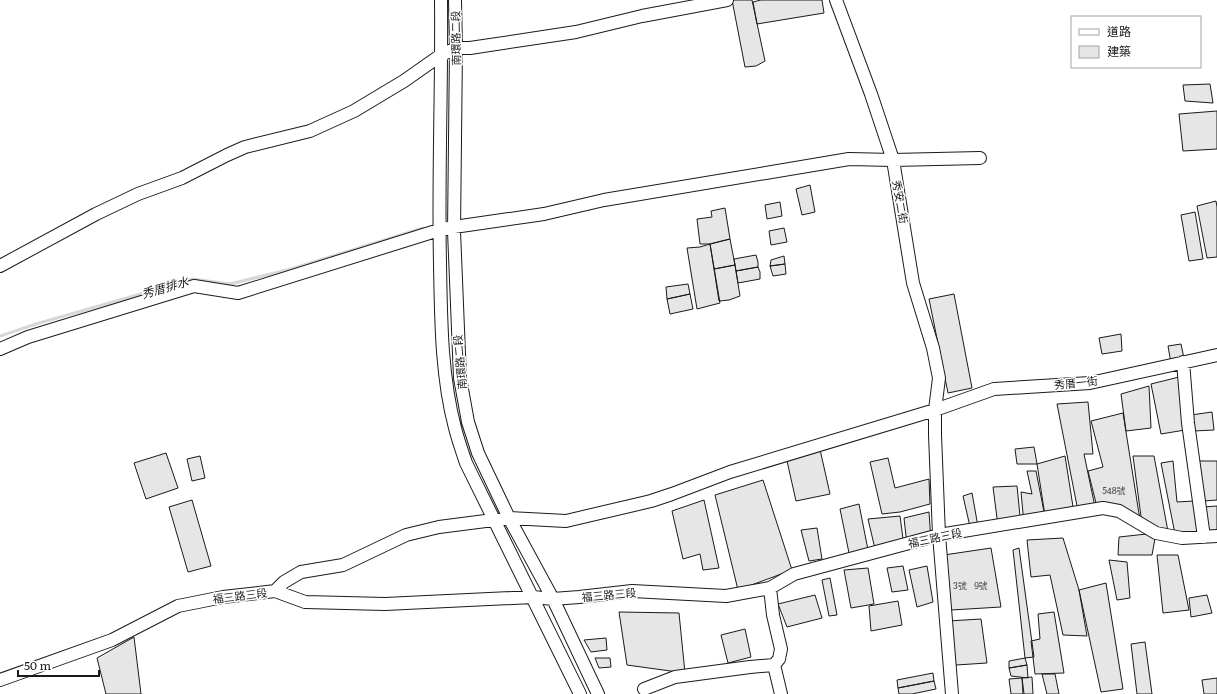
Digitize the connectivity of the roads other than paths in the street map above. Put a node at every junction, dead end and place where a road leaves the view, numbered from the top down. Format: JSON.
{"nodes":[{"id":1,"x":441,"y":0,"type":"edge"},
{"id":2,"x":455,"y":0,"type":"edge"},
{"id":3,"x":727,"y":0,"type":"edge"},
{"id":4,"x":836,"y":0,"type":"edge"},
{"id":5,"x":456,"y":48,"type":"junction"},
{"id":6,"x":441,"y":55,"type":"junction"},
{"id":7,"x":980,"y":158,"type":"dead end"},
{"id":8,"x":893,"y":160,"type":"junction"},
{"id":9,"x":454,"y":227,"type":"junction"},
{"id":10,"x":439,"y":230,"type":"junction"},
{"id":11,"x":0,"y":266,"type":"edge"},
{"id":12,"x":0,"y":349,"type":"edge"},
{"id":13,"x":1217,"y":355,"type":"edge"},
{"id":14,"x":1183,"y":362,"type":"junction"},
{"id":15,"x":935,"y":410,"type":"junction"},
{"id":16,"x":509,"y":518,"type":"junction"},
{"id":17,"x":494,"y":519,"type":"junction"},
{"id":18,"x":939,"y":536,"type":"junction"},
{"id":19,"x":1217,"y":536,"type":"edge"},
{"id":20,"x":1204,"y":537,"type":"junction"},
{"id":21,"x":770,"y":588,"type":"junction"},
{"id":22,"x":275,"y":592,"type":"junction"},
{"id":23,"x":533,"y":597,"type":"junction"},
{"id":24,"x":553,"y":599,"type":"junction"},
{"id":25,"x":774,"y":666,"type":"junction"},
{"id":26,"x":0,"y":680,"type":"edge"},
{"id":27,"x":644,"y":689,"type":"dead end"},
{"id":28,"x":580,"y":694,"type":"edge"},
{"id":29,"x":598,"y":694,"type":"edge"},
{"id":30,"x":781,"y":694,"type":"edge"},
{"id":31,"x":952,"y":694,"type":"edge"}],
"edges":[{"from":1,"to":6,"type":"street","name":"南環路二段"},
{"from":2,"to":5,"type":"street","name":"南環路二段"},
{"from":3,"to":5,"type":"street"},
{"from":4,"to":8,"type":"street","name":"秀安二街"},
{"from":5,"to":6,"type":"street"},
{"from":5,"to":9,"type":"street","name":"南環路二段"},
{"from":6,"to":10,"type":"street","name":"南環路二段"},
{"from":6,"to":11,"type":"street"},
{"from":7,"to":8,"type":"street"},
{"from":8,"to":9,"type":"street"},
{"from":8,"to":15,"type":"street","name":"秀安二街"},
{"from":9,"to":10,"type":"street"},
{"from":9,"to":16,"type":"street","name":"南環路二段"},
{"from":10,"to":12,"type":"street"},
{"from":10,"to":17,"type":"street","name":"南環路二段"},
{"from":13,"to":14,"type":"street","name":"秀厝一街"},
{"from":14,"to":15,"type":"street","name":"秀厝一街"},
{"from":14,"to":20,"type":"street"},
{"from":15,"to":16,"type":"street","name":"秀厝一街"},
{"from":15,"to":18,"type":"street","name":"秀安二街"},
{"from":16,"to":17,"type":"street","name":"秀厝一街"},
{"from":16,"to":24,"type":"street","name":"南環路二段"},
{"from":17,"to":22,"type":"street","name":"秀厝一街"},
{"from":17,"to":23,"type":"street","name":"南環路二段"},
{"from":18,"to":20,"type":"street","name":"福三路三段"},
{"from":18,"to":21,"type":"street","name":"福三路三段"},
{"from":18,"to":31,"type":"street","name":"秀安二街"},
{"from":19,"to":20,"type":"street","name":"福三路三段"},
{"from":21,"to":24,"type":"street","name":"福三路三段"},
{"from":21,"to":25,"type":"street"},
{"from":22,"to":23,"type":"street","name":"福三路三段"},
{"from":22,"to":26,"type":"street","name":"福三路三段"},
{"from":23,"to":24,"type":"street","name":"福三路三段"},
{"from":23,"to":28,"type":"street","name":"南環路二段"},
{"from":24,"to":29,"type":"street","name":"南環路二段"},
{"from":25,"to":27,"type":"street"},
{"from":25,"to":30,"type":"street"}]}
